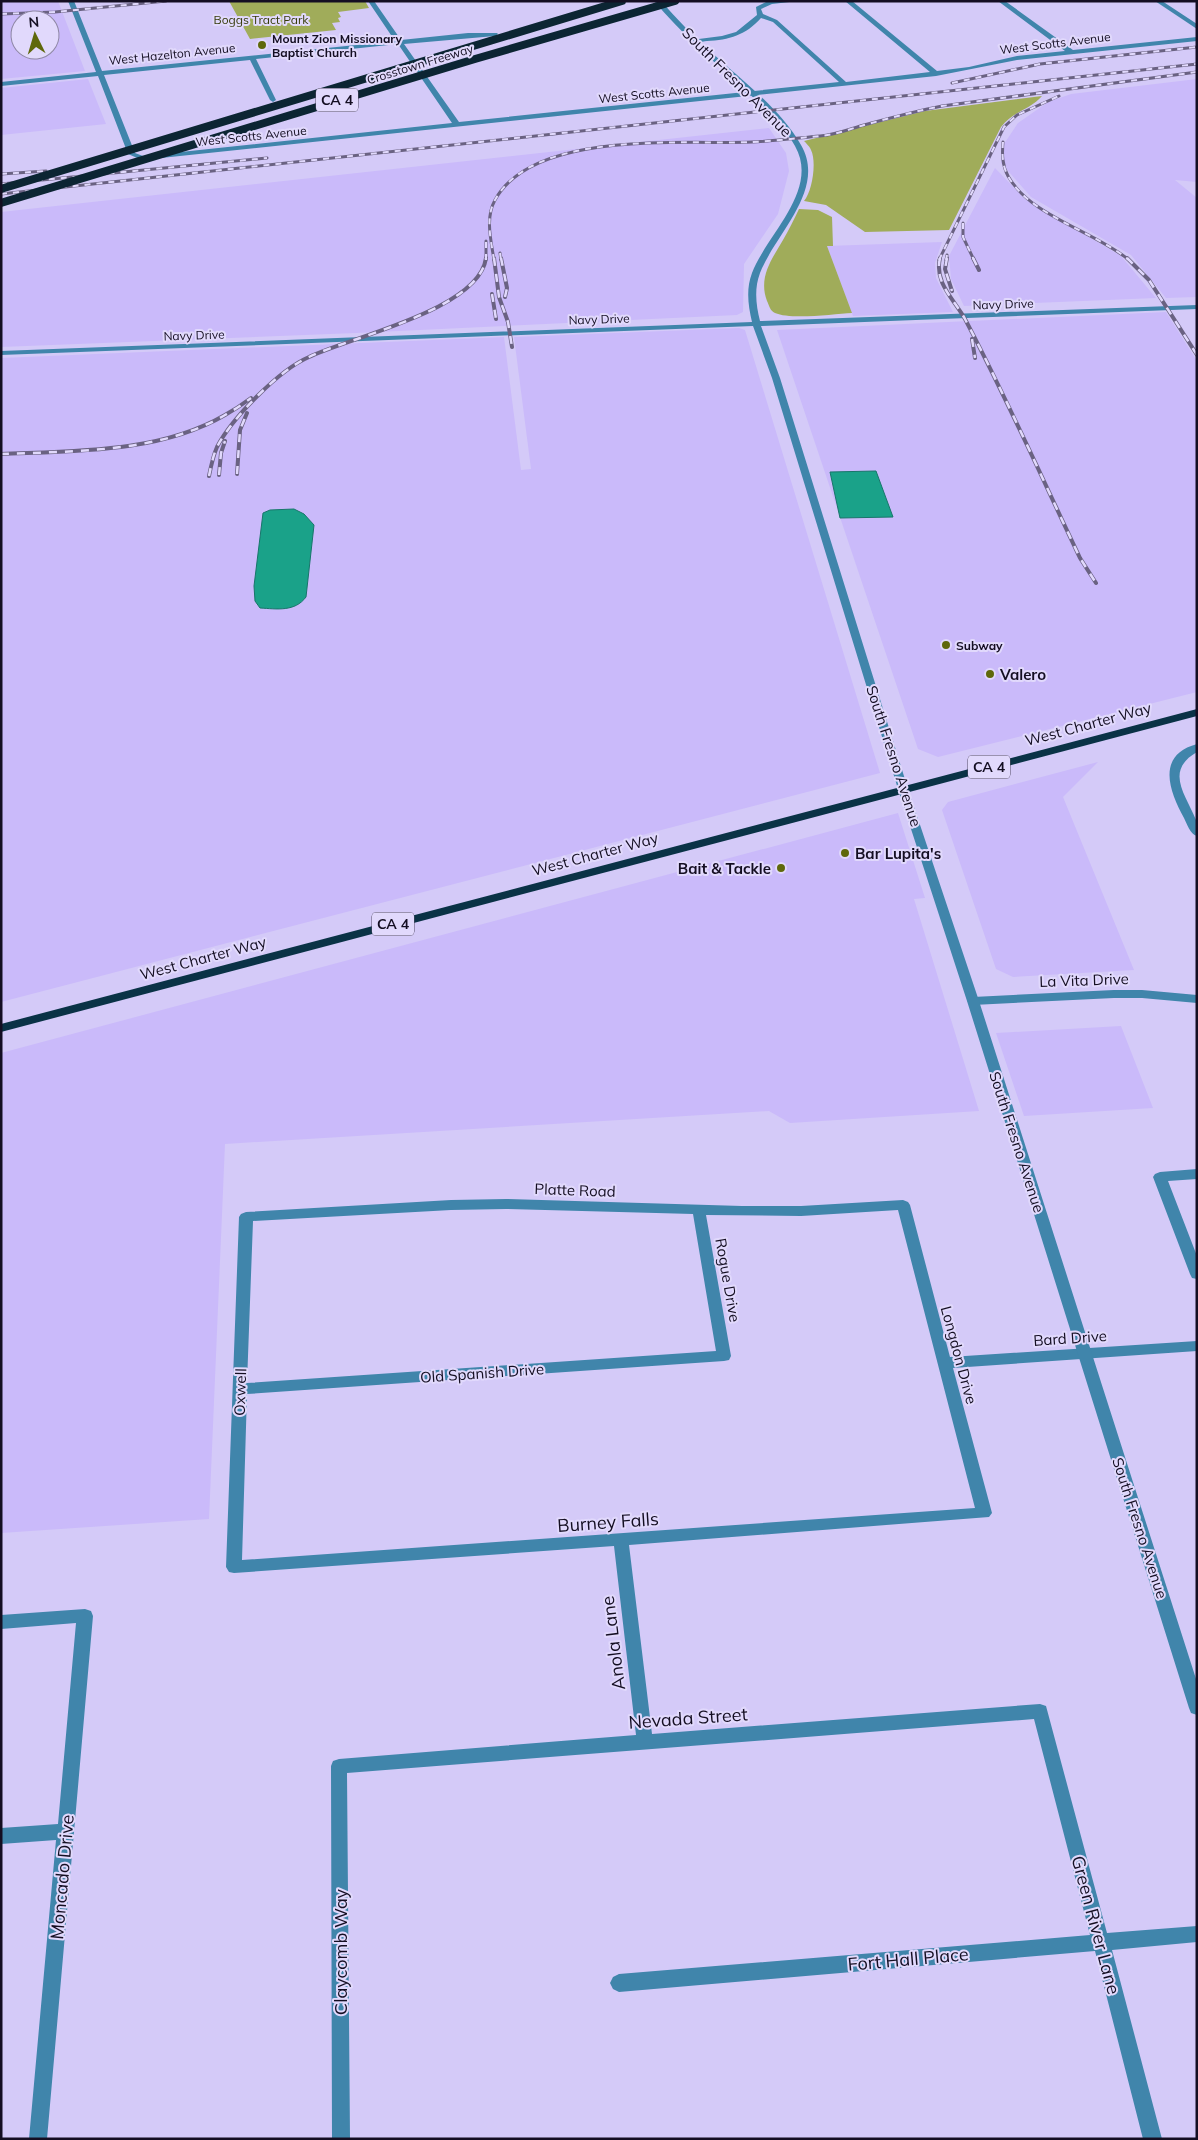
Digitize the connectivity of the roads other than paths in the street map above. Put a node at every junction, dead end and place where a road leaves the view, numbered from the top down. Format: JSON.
{"nodes":[{"id":1,"x":71,"y":1,"type":"edge"},
{"id":2,"x":371,"y":1,"type":"edge"},
{"id":3,"x":622,"y":1,"type":"edge"},
{"id":4,"x":656,"y":1,"type":"edge"},
{"id":5,"x":674,"y":1,"type":"edge"},
{"id":6,"x":795,"y":1,"type":"edge"},
{"id":7,"x":848,"y":1,"type":"edge"},
{"id":8,"x":1001,"y":1,"type":"edge"},
{"id":9,"x":1158,"y":1,"type":"edge"},
{"id":10,"x":772,"y":2,"type":"edge"},
{"id":11,"x":760,"y":15,"type":"junction"},
{"id":12,"x":1197,"y":27,"type":"edge"},
{"id":13,"x":495,"y":34,"type":"dead end"},
{"id":14,"x":1197,"y":39,"type":"edge"},
{"id":15,"x":694,"y":40,"type":"junction"},
{"id":16,"x":400,"y":42,"type":"junction"},
{"id":17,"x":1071,"y":52,"type":"junction"},
{"id":18,"x":252,"y":57,"type":"junction"},
{"id":19,"x":100,"y":73,"type":"junction"},
{"id":20,"x":936,"y":74,"type":"junction"},
{"id":21,"x":1,"y":84,"type":"edge"},
{"id":22,"x":845,"y":84,"type":"junction"},
{"id":23,"x":752,"y":94,"type":"junction"},
{"id":24,"x":273,"y":100,"type":"dead end"},
{"id":25,"x":457,"y":125,"type":"junction"},
{"id":26,"x":1,"y":189,"type":"edge"},
{"id":27,"x":1,"y":203,"type":"edge"},
{"id":28,"x":1197,"y":307,"type":"edge"},
{"id":29,"x":757,"y":324,"type":"junction"},
{"id":30,"x":1,"y":353,"type":"edge"},
{"id":31,"x":1197,"y":712,"type":"edge"},
{"id":32,"x":1197,"y":747,"type":"edge"},
{"id":33,"x":904,"y":789,"type":"junction"},
{"id":34,"x":1197,"y":833,"type":"edge"},
{"id":35,"x":1197,"y":999,"type":"edge"},
{"id":36,"x":973,"y":1001,"type":"junction"},
{"id":37,"x":1,"y":1028,"type":"edge"},
{"id":38,"x":1197,"y":1174,"type":"edge"},
{"id":39,"x":903,"y":1205,"type":"joint"},
{"id":40,"x":699,"y":1210,"type":"junction"},
{"id":41,"x":246,"y":1217,"type":"joint"},
{"id":42,"x":1197,"y":1274,"type":"edge"},
{"id":43,"x":1197,"y":1346,"type":"edge"},
{"id":44,"x":1084,"y":1353,"type":"junction"},
{"id":45,"x":724,"y":1356,"type":"joint"},
{"id":46,"x":944,"y":1363,"type":"junction"},
{"id":47,"x":240,"y":1389,"type":"junction"},
{"id":48,"x":984,"y":1513,"type":"joint"},
{"id":49,"x":621,"y":1539,"type":"junction"},
{"id":50,"x":234,"y":1567,"type":"joint"},
{"id":51,"x":1,"y":1622,"type":"edge"},
{"id":52,"x":1197,"y":1708,"type":"edge"},
{"id":53,"x":1040,"y":1711,"type":"joint"},
{"id":54,"x":645,"y":1742,"type":"junction"},
{"id":55,"x":339,"y":1766,"type":"joint"},
{"id":56,"x":66,"y":1831,"type":"junction"},
{"id":57,"x":1,"y":1836,"type":"edge"},
{"id":58,"x":1197,"y":1934,"type":"edge"},
{"id":59,"x":1101,"y":1942,"type":"junction"},
{"id":60,"x":619,"y":1983,"type":"dead end"},
{"id":61,"x":38,"y":2139,"type":"edge"},
{"id":62,"x":341,"y":2139,"type":"edge"},
{"id":63,"x":1152,"y":2139,"type":"edge"}],
"edges":[{"from":1,"to":19,"type":"street"},
{"from":2,"to":16,"type":"street"},
{"from":3,"to":26,"type":"highway","name":"Crosstown Freeway","number":"CA 4","bridge":true},
{"from":4,"to":15,"type":"street","name":"South Fresno Avenue"},
{"from":5,"to":27,"type":"highway","name":"Crosstown Freeway","number":"CA 4","bridge":true},
{"from":6,"to":10,"type":"street"},
{"from":7,"to":20,"type":"street"},
{"from":8,"to":17,"type":"street"},
{"from":9,"to":12,"type":"street"},
{"from":10,"to":11,"type":"street"},
{"from":11,"to":15,"type":"street"},
{"from":11,"to":22,"type":"street"},
{"from":13,"to":16,"type":"street","name":"West Hazelton Avenue"},
{"from":14,"to":17,"type":"street","name":"West Scotts Avenue"},
{"from":15,"to":23,"type":"street","name":"South Fresno Avenue"},
{"from":16,"to":18,"type":"street","name":"West Hazelton Avenue"},
{"from":16,"to":25,"type":"street"},
{"from":17,"to":20,"type":"street","name":"West Scotts Avenue"},
{"from":18,"to":19,"type":"street","name":"West Hazelton Avenue"},
{"from":18,"to":24,"type":"street"},
{"from":19,"to":21,"type":"street","name":"West Hazelton Avenue"},
{"from":19,"to":25,"type":"street","name":"West Scotts Avenue"},
{"from":20,"to":22,"type":"street","name":"West Scotts Avenue"},
{"from":22,"to":23,"type":"street","name":"West Scotts Avenue"},
{"from":23,"to":25,"type":"street","name":"West Scotts Avenue"},
{"from":23,"to":29,"type":"street","name":"South Fresno Avenue"},
{"from":28,"to":29,"type":"street","name":"Navy Drive"},
{"from":29,"to":30,"type":"street","name":"Navy Drive"},
{"from":29,"to":33,"type":"street","name":"South Fresno Avenue"},
{"from":31,"to":33,"type":"highway","name":"West Charter Way","number":"CA 4"},
{"from":32,"to":34,"type":"street"},
{"from":33,"to":36,"type":"street","name":"South Fresno Avenue"},
{"from":33,"to":37,"type":"highway","name":"West Charter Way","number":"CA 4"},
{"from":35,"to":36,"type":"street","name":"La Vita Drive"},
{"from":36,"to":44,"type":"street","name":"South Fresno Avenue"},
{"from":38,"to":42,"type":"street"},
{"from":39,"to":40,"type":"street","name":"Platte Road"},
{"from":39,"to":46,"type":"street","name":"Longdon Drive"},
{"from":40,"to":41,"type":"street","name":"Platte Road"},
{"from":40,"to":45,"type":"street","name":"Rogue Drive"},
{"from":41,"to":47,"type":"street","name":"Oxwell"},
{"from":43,"to":44,"type":"street","name":"Bard Drive"},
{"from":44,"to":46,"type":"street","name":"Bard Drive"},
{"from":44,"to":52,"type":"street","name":"South Fresno Avenue"},
{"from":45,"to":47,"type":"street","name":"Old Spanish Drive"},
{"from":46,"to":48,"type":"street","name":"Longdon Drive"},
{"from":47,"to":50,"type":"street","name":"Oxwell"},
{"from":48,"to":49,"type":"street","name":"Burney Falls"},
{"from":49,"to":50,"type":"street","name":"Burney Falls"},
{"from":49,"to":54,"type":"street","name":"Anola Lane"},
{"from":51,"to":56,"type":"street","name":"Moncado Drive"},
{"from":53,"to":54,"type":"street","name":"Nevada Street"},
{"from":53,"to":59,"type":"street","name":"Green River Lane"},
{"from":54,"to":55,"type":"street","name":"Nevada Street"},
{"from":55,"to":62,"type":"street","name":"Claycomb Way"},
{"from":56,"to":57,"type":"street"},
{"from":56,"to":61,"type":"street","name":"Moncado Drive"},
{"from":58,"to":59,"type":"street","name":"Fort Hall Place"},
{"from":59,"to":60,"type":"street","name":"Fort Hall Place"},
{"from":59,"to":63,"type":"street","name":"Green River Lane"}]}
